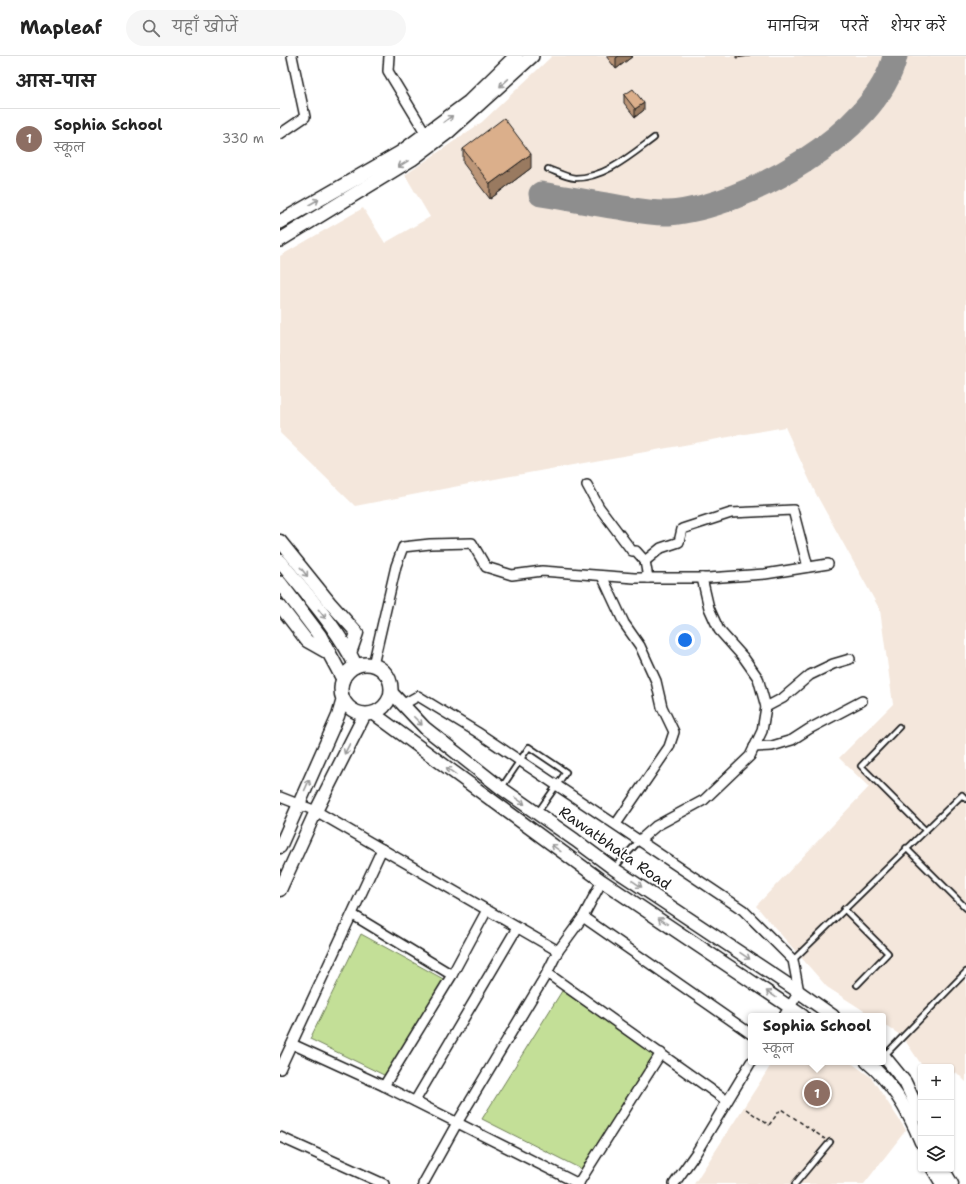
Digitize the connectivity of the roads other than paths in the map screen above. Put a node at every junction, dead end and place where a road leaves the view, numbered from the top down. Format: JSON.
{"nodes":[{"id":1,"x":292,"y":56,"type":"edge"},
{"id":2,"x":389,"y":56,"type":"edge"},
{"id":3,"x":516,"y":56,"type":"edge"},
{"id":4,"x":532,"y":56,"type":"edge"},
{"id":5,"x":280,"y":134,"type":"edge"},
{"id":6,"x":426,"y":134,"type":"junction"},
{"id":7,"x":654,"y":138,"type":"dead end"},
{"id":8,"x":548,"y":169,"type":"dead end"},
{"id":9,"x":280,"y":222,"type":"edge"},
{"id":10,"x":280,"y":240,"type":"edge"},
{"id":11,"x":587,"y":484,"type":"dead end"},
{"id":12,"x":280,"y":541,"type":"edge"},
{"id":13,"x":280,"y":561,"type":"edge"},
{"id":14,"x":646,"y":561,"type":"junction"},
{"id":15,"x":828,"y":564,"type":"dead end"},
{"id":16,"x":808,"y":567,"type":"junction"},
{"id":17,"x":602,"y":576,"type":"junction"},
{"id":18,"x":648,"y":578,"type":"junction"},
{"id":19,"x":702,"y":578,"type":"junction"},
{"id":20,"x":280,"y":583,"type":"edge"},
{"id":21,"x":280,"y":606,"type":"edge"},
{"id":22,"x":350,"y":653,"type":"junction"},
{"id":23,"x":330,"y":654,"type":"junction"},
{"id":24,"x":850,"y":659,"type":"dead end"},
{"id":25,"x":373,"y":665,"type":"junction"},
{"id":26,"x":356,"y":666,"type":"junction"},
{"id":27,"x":343,"y":679,"type":"junction"},
{"id":28,"x":391,"y":692,"type":"junction"},
{"id":29,"x":343,"y":699,"type":"junction"},
{"id":30,"x":862,"y":701,"type":"dead end"},
{"id":31,"x":402,"y":705,"type":"junction"},
{"id":32,"x":766,"y":707,"type":"junction"},
{"id":33,"x":369,"y":714,"type":"junction"},
{"id":34,"x":899,"y":727,"type":"dead end"},
{"id":35,"x":754,"y":747,"type":"junction"},
{"id":36,"x":520,"y":760,"type":"junction"},
{"id":37,"x":558,"y":785,"type":"junction"},
{"id":38,"x":501,"y":788,"type":"junction"},
{"id":39,"x":280,"y":797,"type":"edge"},
{"id":40,"x":966,"y":799,"type":"edge"},
{"id":41,"x":299,"y":803,"type":"junction"},
{"id":42,"x":316,"y":811,"type":"junction"},
{"id":43,"x":537,"y":814,"type":"junction"},
{"id":44,"x":616,"y":824,"type":"junction"},
{"id":45,"x":925,"y":830,"type":"junction"},
{"id":46,"x":640,"y":840,"type":"junction"},
{"id":47,"x":280,"y":847,"type":"edge"},
{"id":48,"x":906,"y":848,"type":"junction"},
{"id":49,"x":382,"y":849,"type":"junction"},
{"id":50,"x":614,"y":869,"type":"junction"},
{"id":51,"x":602,"y":881,"type":"junction"},
{"id":52,"x":280,"y":890,"type":"edge"},
{"id":53,"x":966,"y":908,"type":"edge"},
{"id":54,"x":844,"y":909,"type":"junction"},
{"id":55,"x":487,"y":910,"type":"junction"},
{"id":56,"x":352,"y":915,"type":"junction"},
{"id":57,"x":583,"y":917,"type":"junction"},
{"id":58,"x":517,"y":928,"type":"junction"},
{"id":59,"x":558,"y":951,"type":"junction"},
{"id":60,"x":793,"y":960,"type":"junction"},
{"id":61,"x":966,"y":972,"type":"edge"},
{"id":62,"x":547,"y":973,"type":"junction"},
{"id":63,"x":452,"y":975,"type":"junction"},
{"id":64,"x":857,"y":985,"type":"dead end"},
{"id":65,"x":800,"y":992,"type":"junction"},
{"id":66,"x":787,"y":1012,"type":"edge"},
{"id":67,"x":829,"y":1013,"type":"edge"},
{"id":68,"x":748,"y":1032,"type":"edge"},
{"id":69,"x":292,"y":1044,"type":"junction"},
{"id":70,"x":661,"y":1052,"type":"junction"},
{"id":71,"x":886,"y":1053,"type":"edge"},
{"id":72,"x":886,"y":1060,"type":"edge"},
{"id":73,"x":749,"y":1065,"type":"edge"},
{"id":74,"x":871,"y":1065,"type":"edge"},
{"id":75,"x":280,"y":1069,"type":"edge"},
{"id":76,"x":384,"y":1086,"type":"junction"},
{"id":77,"x":727,"y":1100,"type":"junction"},
{"id":78,"x":415,"y":1101,"type":"junction"},
{"id":79,"x":918,"y":1110,"type":"edge"},
{"id":80,"x":457,"y":1123,"type":"junction"},
{"id":81,"x":919,"y":1136,"type":"edge"},
{"id":82,"x":280,"y":1137,"type":"edge"},
{"id":83,"x":830,"y":1142,"type":"road end"},
{"id":84,"x":935,"y":1172,"type":"edge"},
{"id":85,"x":945,"y":1172,"type":"edge"},
{"id":86,"x":384,"y":1184,"type":"edge"},
{"id":87,"x":422,"y":1184,"type":"edge"},
{"id":88,"x":579,"y":1184,"type":"edge"},
{"id":89,"x":674,"y":1184,"type":"edge"},
{"id":90,"x":794,"y":1184,"type":"edge"},
{"id":91,"x":942,"y":1184,"type":"edge"},
{"id":92,"x":952,"y":1184,"type":"edge"}],
"edges":[{"from":1,"to":5,"type":"street"},
{"from":2,"to":6,"type":"street"},
{"from":6,"to":3,"type":"main road","one_way":true},
{"from":4,"to":10,"type":"main road","one_way":true},
{"from":9,"to":6,"type":"main road","one_way":true},
{"from":7,"to":8,"type":"lane"},
{"from":11,"to":14,"type":"street"},
{"from":12,"to":22,"type":"main road","one_way":true},
{"from":13,"to":22,"type":"main road","one_way":true},
{"from":14,"to":16,"type":"street"},
{"from":14,"to":18,"type":"street"},
{"from":15,"to":16,"type":"street"},
{"from":16,"to":19,"type":"street"},
{"from":17,"to":18,"type":"street"},
{"from":17,"to":25,"type":"street"},
{"from":17,"to":44,"type":"street"},
{"from":18,"to":19,"type":"street"},
{"from":19,"to":32,"type":"street"},
{"from":20,"to":23,"type":"main road"},
{"from":21,"to":23,"type":"main road"},
{"from":22,"to":26,"type":"main road"},
{"from":23,"to":27,"type":"main road"},
{"from":24,"to":32,"type":"street"},
{"from":25,"to":26,"type":"main road"},
{"from":25,"to":28,"type":"main road"},
{"from":26,"to":27,"type":"main road"},
{"from":27,"to":29,"type":"main road"},
{"from":28,"to":31,"type":"main road","name":"Rawatbhata Road"},
{"from":28,"to":33,"type":"main road"},
{"from":29,"to":33,"type":"main road"},
{"from":41,"to":29,"type":"main road","one_way":true},
{"from":30,"to":35,"type":"street"},
{"from":31,"to":36,"type":"street"},
{"from":31,"to":38,"type":"main road","name":"Rawatbhata Road","one_way":true},
{"from":32,"to":35,"type":"street"},
{"from":33,"to":42,"type":"main road","one_way":true},
{"from":51,"to":33,"type":"main road","one_way":true},
{"from":34,"to":45,"type":"lane"},
{"from":35,"to":46,"type":"street"},
{"from":36,"to":37,"type":"street"},
{"from":36,"to":37,"type":"lane"},
{"from":36,"to":38,"type":"lane"},
{"from":37,"to":43,"type":"lane"},
{"from":37,"to":44,"type":"street"},
{"from":38,"to":43,"type":"main road","name":"Rawatbhata Road","one_way":true},
{"from":39,"to":41,"type":"street"},
{"from":40,"to":45,"type":"lane"},
{"from":41,"to":42,"type":"street"},
{"from":41,"to":47,"type":"main road"},
{"from":42,"to":49,"type":"street"},
{"from":42,"to":52,"type":"main road"},
{"from":43,"to":50,"type":"main road","name":"Rawatbhata Road"},
{"from":44,"to":46,"type":"street"},
{"from":45,"to":48,"type":"lane"},
{"from":46,"to":50,"type":"lane"},
{"from":46,"to":60,"type":"street"},
{"from":48,"to":53,"type":"lane"},
{"from":48,"to":54,"type":"lane"},
{"from":49,"to":55,"type":"street"},
{"from":49,"to":56,"type":"street"},
{"from":50,"to":65,"type":"main road","name":"Rawatbhata Road","one_way":true},
{"from":51,"to":57,"type":"street"},
{"from":66,"to":51,"type":"main road","one_way":true},
{"from":54,"to":60,"type":"lane"},
{"from":54,"to":64,"type":"lane"},
{"from":55,"to":58,"type":"street"},
{"from":55,"to":63,"type":"street"},
{"from":56,"to":63,"type":"street"},
{"from":56,"to":69,"type":"street"},
{"from":57,"to":59,"type":"street"},
{"from":57,"to":68,"type":"street"},
{"from":58,"to":59,"type":"street"},
{"from":58,"to":78,"type":"street"},
{"from":59,"to":62,"type":"street"},
{"from":60,"to":65,"type":"street"},
{"from":61,"to":71,"type":"lane"},
{"from":62,"to":70,"type":"street"},
{"from":62,"to":80,"type":"street"},
{"from":63,"to":76,"type":"street"},
{"from":65,"to":66,"type":"street"},
{"from":65,"to":67,"type":"main road","name":"Rawatbhata Road"},
{"from":69,"to":75,"type":"street"},
{"from":69,"to":76,"type":"street"},
{"from":70,"to":77,"type":"street"},
{"from":70,"to":88,"type":"street"},
{"from":72,"to":79,"type":"main road"},
{"from":73,"to":77,"type":"street"},
{"from":74,"to":81,"type":"main road"},
{"from":76,"to":78,"type":"street"},
{"from":77,"to":89,"type":"street"},
{"from":78,"to":80,"type":"street"},
{"from":80,"to":87,"type":"street"},
{"from":80,"to":88,"type":"street"},
{"from":82,"to":86,"type":"street"},
{"from":83,"to":90,"type":"lane"},
{"from":84,"to":91,"type":"main road"},
{"from":85,"to":92,"type":"main road"}]}
